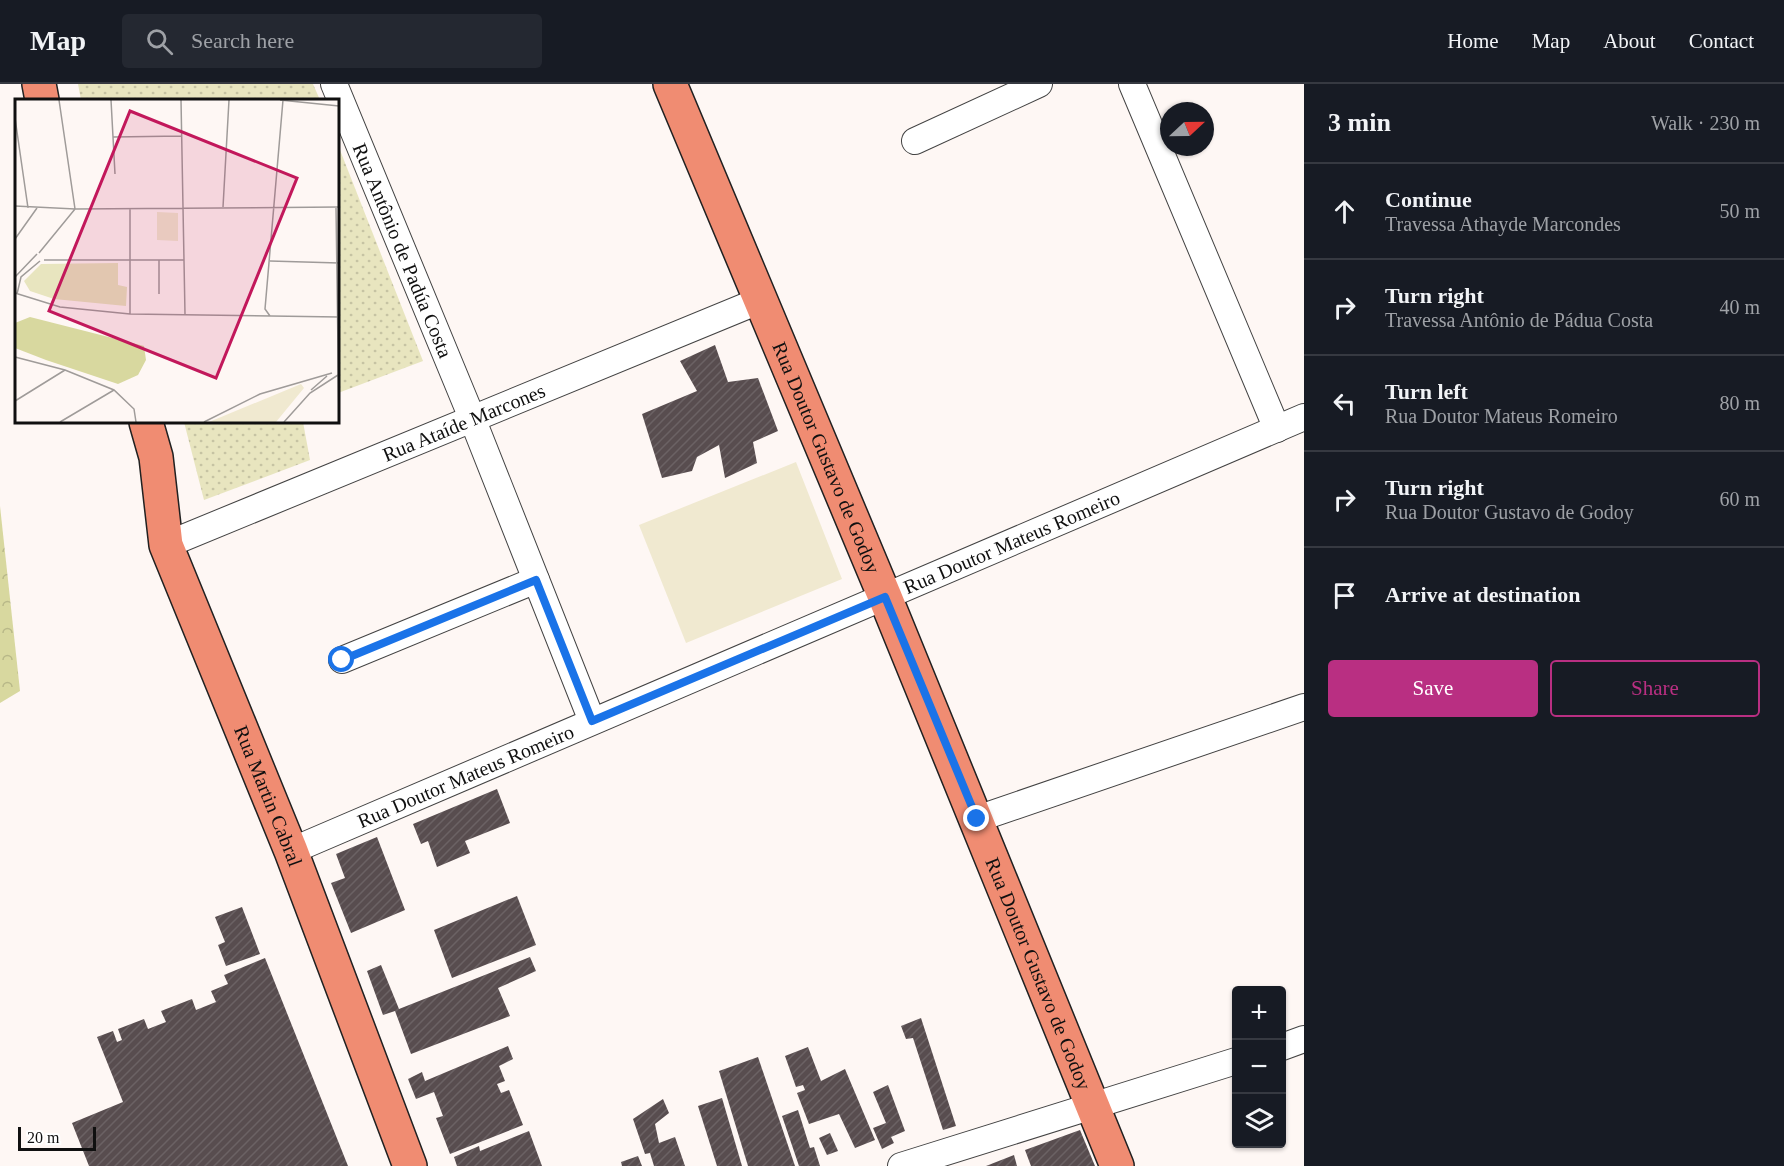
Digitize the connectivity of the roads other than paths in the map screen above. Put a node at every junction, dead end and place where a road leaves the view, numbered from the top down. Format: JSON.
{"nodes":[{"id":1,"x":39,"y":84,"type":"edge"},
{"id":2,"x":334,"y":84,"type":"edge"},
{"id":3,"x":670,"y":84,"type":"edge"},
{"id":4,"x":1039,"y":84,"type":"edge"},
{"id":5,"x":1132,"y":84,"type":"edge"},
{"id":6,"x":42,"y":99,"type":"edge"},
{"id":7,"x":915,"y":141,"type":"dead end"},
{"id":8,"x":761,"y":300,"type":"junction"},
{"id":9,"x":1304,"y":417,"type":"edge"},
{"id":10,"x":472,"y":418,"type":"junction"},
{"id":11,"x":146,"y":423,"type":"edge"},
{"id":12,"x":1277,"y":429,"type":"junction"},
{"id":13,"x":166,"y":544,"type":"junction"},
{"id":14,"x":536,"y":580,"type":"junction"},
{"id":15,"x":885,"y":597,"type":"junction"},
{"id":16,"x":342,"y":660,"type":"dead end"},
{"id":17,"x":1304,"y":707,"type":"edge"},
{"id":18,"x":592,"y":721,"type":"junction"},
{"id":19,"x":977,"y":819,"type":"junction"},
{"id":20,"x":291,"y":851,"type":"junction"},
{"id":21,"x":1304,"y":1040,"type":"edge"},
{"id":22,"x":1286,"y":1045,"type":"edge"},
{"id":23,"x":1232,"y":1062,"type":"edge"},
{"id":24,"x":1094,"y":1106,"type":"junction"},
{"id":25,"x":410,"y":1166,"type":"edge"},
{"id":26,"x":901,"y":1166,"type":"edge"},
{"id":27,"x":1117,"y":1166,"type":"edge"}],
"edges":[{"from":1,"to":6,"type":"main road"},
{"from":2,"to":10,"type":"street","name":"Rua Antônio de Padúa Costa"},
{"from":3,"to":8,"type":"main road","name":"Rua Doutor Gustavo de Godoy"},
{"from":4,"to":7,"type":"street"},
{"from":5,"to":12,"type":"street"},
{"from":8,"to":10,"type":"street","name":"Rua Ataíde Marcones"},
{"from":8,"to":15,"type":"main road","name":"Rua Doutor Gustavo de Godoy"},
{"from":9,"to":12,"type":"street","name":"Rua Doutor Mateus Romeiro"},
{"from":10,"to":13,"type":"street","name":"Rua Ataíde Marcones"},
{"from":10,"to":14,"type":"street","name":"Rua Antônio de Padúa Costa"},
{"from":11,"to":13,"type":"main road","name":"Rua Martin Cabral"},
{"from":12,"to":15,"type":"street","name":"Rua Doutor Mateus Romeiro"},
{"from":13,"to":20,"type":"main road","name":"Rua Martin Cabral"},
{"from":14,"to":16,"type":"street"},
{"from":14,"to":18,"type":"street","name":"Rua Antônio de Padúa Costa"},
{"from":15,"to":18,"type":"street","name":"Rua Doutor Mateus Romeiro"},
{"from":15,"to":19,"type":"main road","name":"Rua Doutor Gustavo de Godoy"},
{"from":17,"to":19,"type":"street"},
{"from":18,"to":20,"type":"street","name":"Rua Doutor Mateus Romeiro"},
{"from":19,"to":24,"type":"main road","name":"Rua Doutor Gustavo de Godoy"},
{"from":20,"to":25,"type":"main road","name":"Rua Martin Cabral"},
{"from":21,"to":22,"type":"street"},
{"from":23,"to":24,"type":"street"},
{"from":24,"to":26,"type":"street"},
{"from":24,"to":27,"type":"main road","name":"Rua Doutor Gustavo de Godoy"}]}
